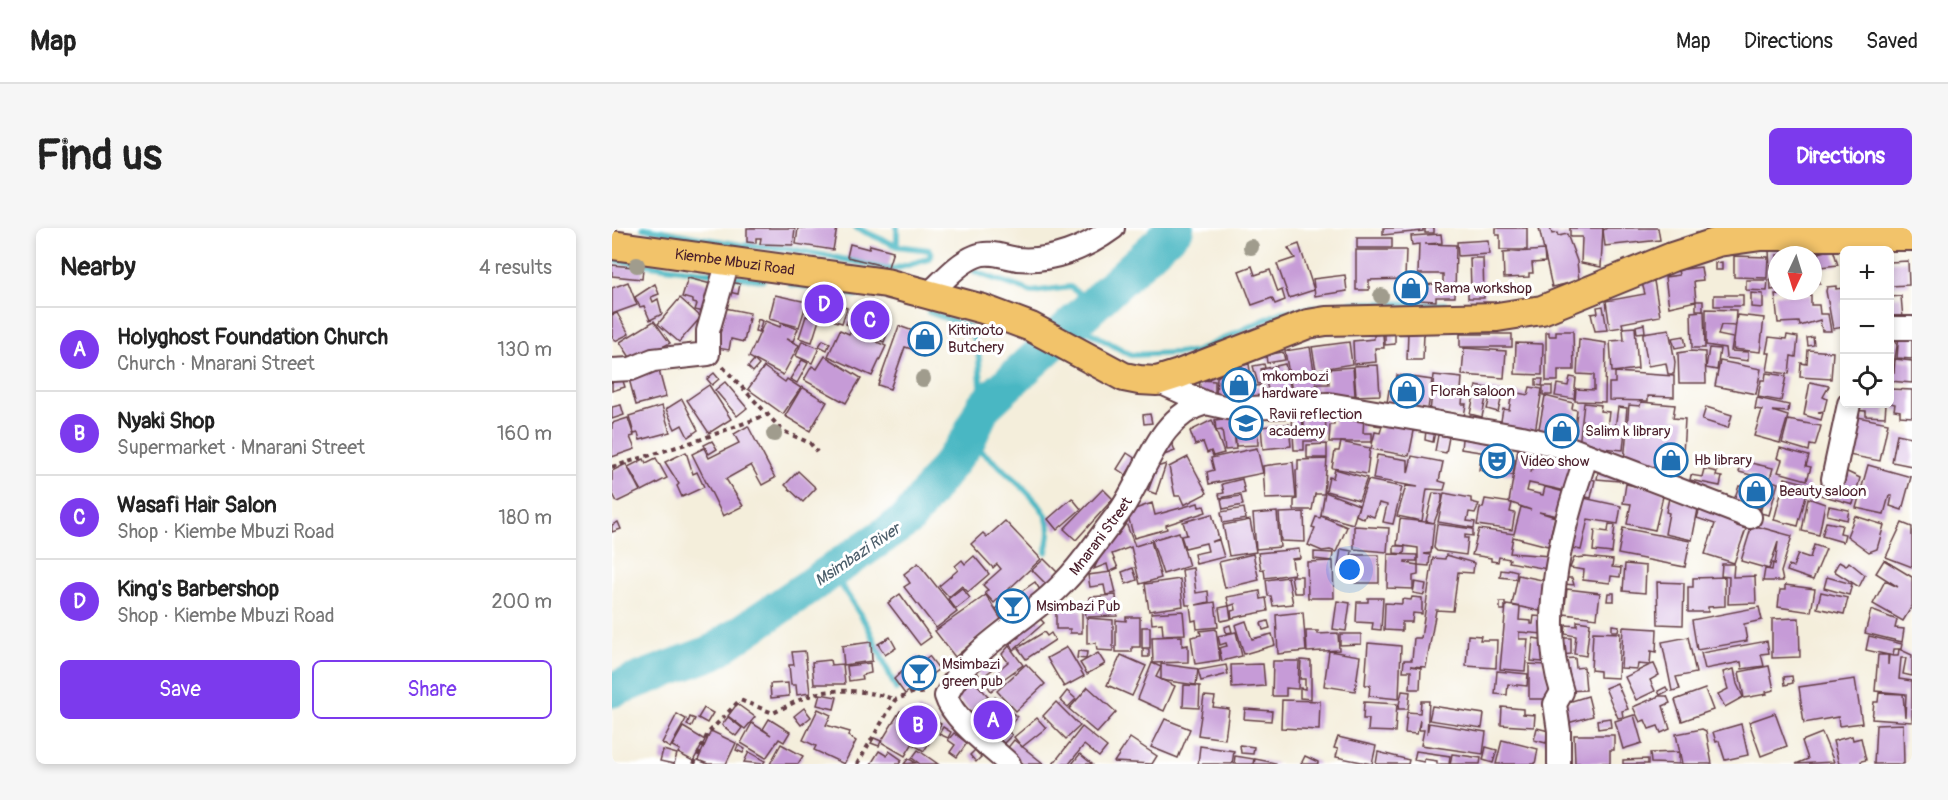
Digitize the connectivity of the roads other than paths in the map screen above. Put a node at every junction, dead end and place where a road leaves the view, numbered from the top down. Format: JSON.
{"nodes":[{"id":1,"x":1113,"y":228,"type":"edge"},
{"id":2,"x":1912,"y":236,"type":"edge"},
{"id":3,"x":612,"y":245,"type":"edge"},
{"id":4,"x":728,"y":261,"type":"junction"},
{"id":5,"x":929,"y":294,"type":"junction"},
{"id":6,"x":1894,"y":328,"type":"edge"},
{"id":7,"x":1912,"y":328,"type":"edge"},
{"id":8,"x":612,"y":370,"type":"edge"},
{"id":9,"x":1157,"y":381,"type":"junction"},
{"id":10,"x":1206,"y":403,"type":"junction"},
{"id":11,"x":1848,"y":408,"type":"edge"},
{"id":12,"x":1587,"y":455,"type":"junction"},
{"id":13,"x":1833,"y":478,"type":"dead end"},
{"id":14,"x":1750,"y":517,"type":"dead end"},
{"id":15,"x":1009,"y":764,"type":"edge"},
{"id":16,"x":1559,"y":764,"type":"edge"}],
"edges":[{"from":1,"to":5,"type":"street"},
{"from":2,"to":9,"type":"main road"},
{"from":3,"to":4,"type":"main road","name":"Kiembe Mbuzi Road"},
{"from":4,"to":5,"type":"main road","name":"Kiembe Mbuzi Road"},
{"from":4,"to":8,"type":"street"},
{"from":5,"to":9,"type":"main road","name":"Kiembe Mbuzi Road"},
{"from":6,"to":7,"type":"street"},
{"from":9,"to":10,"type":"street"},
{"from":10,"to":12,"type":"street"},
{"from":10,"to":15,"type":"street","name":"Mnarani Street"},
{"from":11,"to":13,"type":"street"},
{"from":12,"to":14,"type":"street"},
{"from":12,"to":16,"type":"street"}]}
